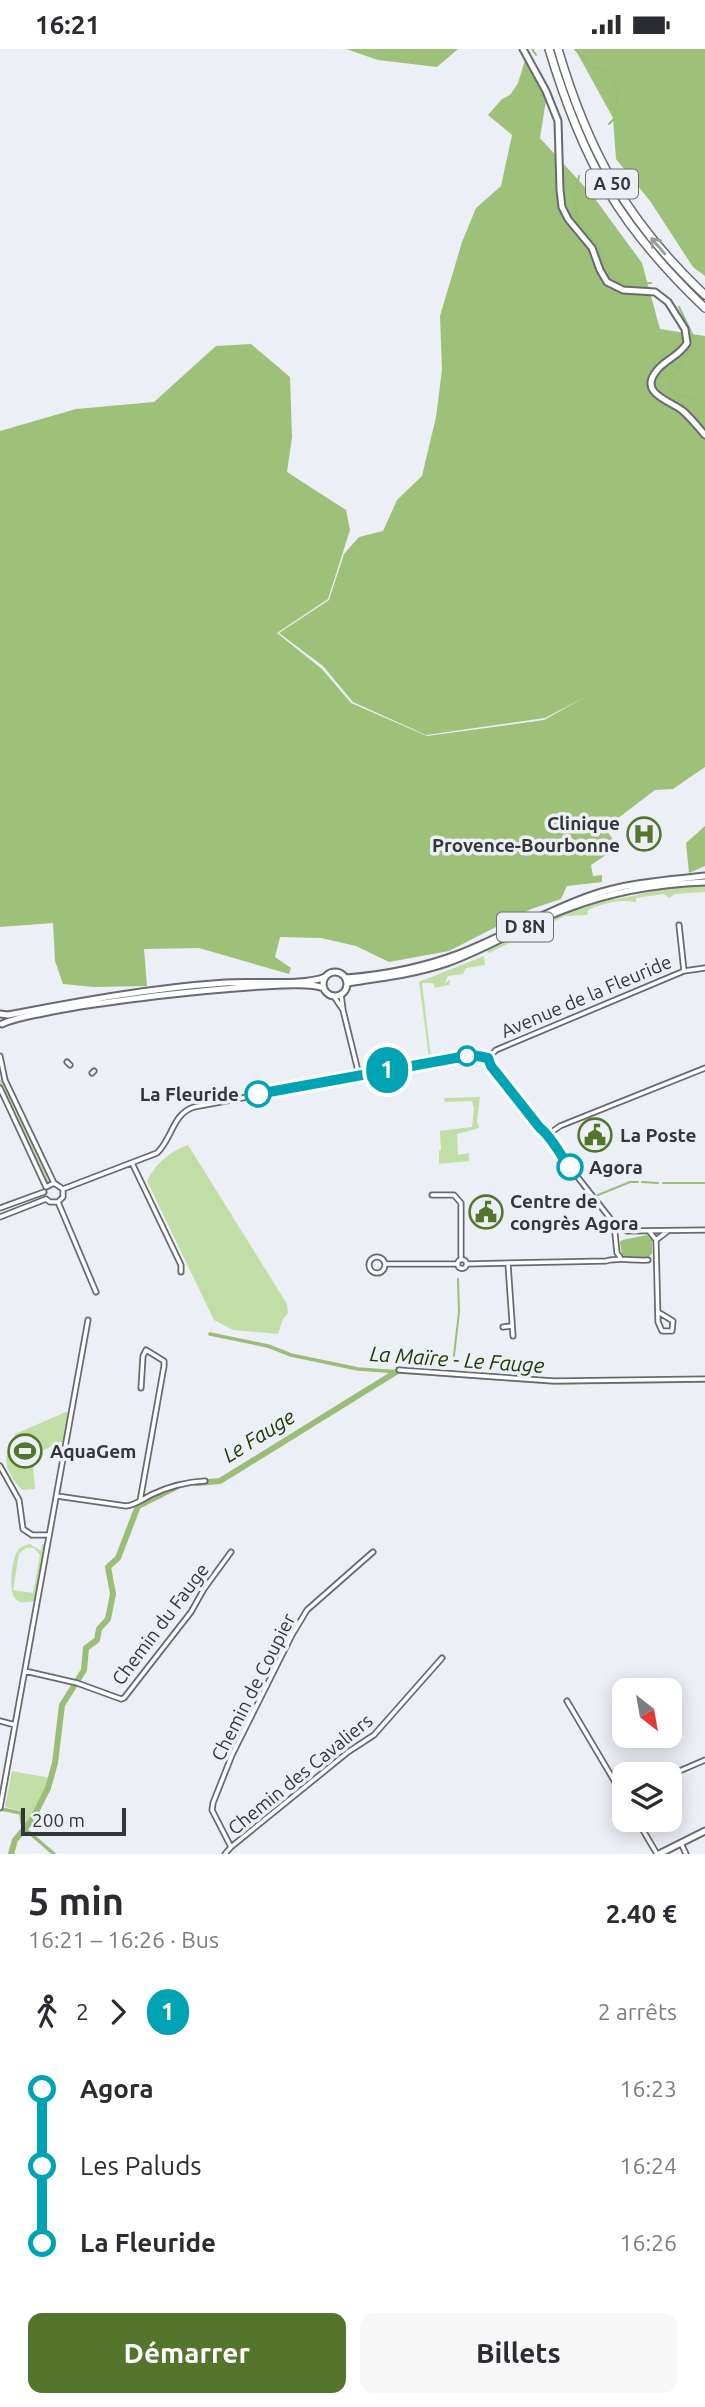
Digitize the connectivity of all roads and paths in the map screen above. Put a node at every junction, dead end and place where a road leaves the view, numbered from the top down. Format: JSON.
{"nodes":[{"id":1,"x":523,"y":49,"type":"edge"},
{"id":2,"x":549,"y":49,"type":"edge"},
{"id":3,"x":558,"y":49,"type":"edge"},
{"id":4,"x":705,"y":295,"type":"edge"},
{"id":5,"x":705,"y":308,"type":"edge"},
{"id":6,"x":705,"y":435,"type":"edge"},
{"id":7,"x":705,"y":876,"type":"edge"},
{"id":8,"x":705,"y":882,"type":"edge"},
{"id":9,"x":679,"y":925,"type":"dead end"},
{"id":10,"x":705,"y":968,"type":"edge"},
{"id":11,"x":684,"y":971,"type":"junction"},
{"id":12,"x":325,"y":977,"type":"junction"},
{"id":13,"x":346,"y":981,"type":"junction"},
{"id":14,"x":324,"y":988,"type":"junction"},
{"id":15,"x":341,"y":994,"type":"junction"},
{"id":16,"x":333,"y":995,"type":"junction"},
{"id":17,"x":343,"y":1010,"type":"junction"},
{"id":18,"x":0,"y":1014,"type":"edge"},
{"id":19,"x":1,"y":1026,"type":"edge"},
{"id":20,"x":0,"y":1056,"type":"edge"},
{"id":21,"x":488,"y":1058,"type":"junction"},
{"id":22,"x":705,"y":1068,"type":"edge"},
{"id":23,"x":359,"y":1075,"type":"junction"},
{"id":24,"x":2,"y":1077,"type":"edge"},
{"id":25,"x":0,"y":1088,"type":"edge"},
{"id":26,"x":549,"y":1134,"type":"junction"},
{"id":27,"x":132,"y":1163,"type":"junction"},
{"id":28,"x":54,"y":1183,"type":"junction"},
{"id":29,"x":45,"y":1189,"type":"junction"},
{"id":30,"x":63,"y":1189,"type":"junction"},
{"id":31,"x":432,"y":1195,"type":"dead end"},
{"id":32,"x":46,"y":1199,"type":"junction"},
{"id":33,"x":58,"y":1202,"type":"junction"},
{"id":34,"x":0,"y":1208,"type":"edge"},
{"id":35,"x":0,"y":1217,"type":"edge"},
{"id":36,"x":613,"y":1222,"type":"junction"},
{"id":37,"x":705,"y":1230,"type":"edge"},
{"id":38,"x":627,"y":1231,"type":"junction"},
{"id":39,"x":649,"y":1231,"type":"junction"},
{"id":40,"x":668,"y":1231,"type":"junction"},
{"id":41,"x":617,"y":1238,"type":"junction"},
{"id":42,"x":656,"y":1240,"type":"junction"},
{"id":43,"x":657,"y":1252,"type":"junction"},
{"id":44,"x":368,"y":1253,"type":"dead end"},
{"id":45,"x":617,"y":1253,"type":"junction"},
{"id":46,"x":620,"y":1258,"type":"junction"},
{"id":47,"x":373,"y":1259,"type":"junction"},
{"id":48,"x":611,"y":1259,"type":"junction"},
{"id":49,"x":648,"y":1260,"type":"junction"},
{"id":50,"x":460,"y":1262,"type":"junction"},
{"id":51,"x":508,"y":1263,"type":"junction"},
{"id":52,"x":385,"y":1264,"type":"junction"},
{"id":53,"x":657,"y":1268,"type":"junction"},
{"id":54,"x":181,"y":1272,"type":"dead end"},
{"id":55,"x":96,"y":1292,"type":"dead end"},
{"id":56,"x":658,"y":1312,"type":"junction"},
{"id":57,"x":88,"y":1320,"type":"dead end"},
{"id":58,"x":511,"y":1326,"type":"junction"},
{"id":59,"x":503,"y":1327,"type":"dead end"},
{"id":60,"x":513,"y":1336,"type":"dead end"},
{"id":61,"x":399,"y":1370,"type":"dead end"},
{"id":62,"x":705,"y":1379,"type":"edge"},
{"id":63,"x":141,"y":1388,"type":"dead end"},
{"id":64,"x":0,"y":1466,"type":"edge"},
{"id":65,"x":205,"y":1481,"type":"dead end"},
{"id":66,"x":57,"y":1496,"type":"junction"},
{"id":67,"x":141,"y":1501,"type":"junction"},
{"id":68,"x":49,"y":1535,"type":"junction"},
{"id":69,"x":231,"y":1552,"type":"dead end"},
{"id":70,"x":373,"y":1552,"type":"dead end"},
{"id":71,"x":442,"y":1658,"type":"dead end"},
{"id":72,"x":25,"y":1671,"type":"junction"},
{"id":73,"x":567,"y":1701,"type":"dead end"},
{"id":74,"x":0,"y":1721,"type":"edge"},
{"id":75,"x":15,"y":1725,"type":"junction"},
{"id":76,"x":705,"y":1760,"type":"edge"},
{"id":77,"x":682,"y":1770,"type":"edge"},
{"id":78,"x":612,"y":1777,"type":"edge"},
{"id":79,"x":0,"y":1808,"type":"edge"},
{"id":80,"x":705,"y":1831,"type":"edge"},
{"id":81,"x":644,"y":1832,"type":"edge"},
{"id":82,"x":682,"y":1842,"type":"junction"},
{"id":83,"x":231,"y":1847,"type":"junction"},
{"id":84,"x":225,"y":1854,"type":"edge"},
{"id":85,"x":658,"y":1854,"type":"edge"},
{"id":86,"x":686,"y":1854,"type":"edge"}],
"edges":[{"from":1,"to":6,"type":"main road"},
{"from":2,"to":5,"type":"highway","number":"A 50"},
{"from":4,"to":3,"type":"highway","number":"A 50","one_way":true},
{"from":7,"to":13,"type":"main road","number":"D 8N"},
{"from":8,"to":13,"type":"main road","number":"D 8N"},
{"from":9,"to":11,"type":"street","name":"Avenue de la Fleuride"},
{"from":10,"to":11,"type":"street"},
{"from":11,"to":21,"type":"street","name":"Avenue de la Fleuride"},
{"from":12,"to":13,"type":"main road"},
{"from":12,"to":14,"type":"main road"},
{"from":12,"to":18,"type":"main road"},
{"from":13,"to":15,"type":"main road"},
{"from":14,"to":16,"type":"main road"},
{"from":14,"to":19,"type":"main road"},
{"from":15,"to":16,"type":"main road"},
{"from":15,"to":17,"type":"street"},
{"from":16,"to":17,"type":"street"},
{"from":17,"to":23,"type":"street"},
{"from":18,"to":19,"type":"main road"},
{"from":20,"to":24,"type":"street"},
{"from":21,"to":23,"type":"street","name":"Avenue de la Fleuride"},
{"from":21,"to":26,"type":"street"},
{"from":22,"to":26,"type":"street"},
{"from":23,"to":27,"type":"street","name":"Avenue de la Fleuride"},
{"from":24,"to":28,"type":"street"},
{"from":25,"to":29,"type":"street"},
{"from":26,"to":36,"type":"street"},
{"from":27,"to":30,"type":"street"},
{"from":27,"to":54,"type":"street"},
{"from":28,"to":29,"type":"street"},
{"from":28,"to":30,"type":"street"},
{"from":29,"to":32,"type":"street"},
{"from":29,"to":34,"type":"street"},
{"from":30,"to":33,"type":"street"},
{"from":31,"to":50,"type":"street"},
{"from":32,"to":33,"type":"street"},
{"from":32,"to":35,"type":"street"},
{"from":33,"to":55,"type":"street"},
{"from":36,"to":38,"type":"street"},
{"from":36,"to":41,"type":"street"},
{"from":37,"to":40,"type":"street"},
{"from":38,"to":39,"type":"street"},
{"from":38,"to":41,"type":"street"},
{"from":39,"to":40,"type":"street"},
{"from":39,"to":42,"type":"street"},
{"from":40,"to":42,"type":"street"},
{"from":41,"to":45,"type":"street"},
{"from":42,"to":43,"type":"street"},
{"from":43,"to":49,"type":"street"},
{"from":43,"to":53,"type":"street"},
{"from":44,"to":47,"type":"street"},
{"from":45,"to":46,"type":"street"},
{"from":45,"to":48,"type":"street"},
{"from":46,"to":48,"type":"street"},
{"from":46,"to":49,"type":"street"},
{"from":47,"to":52,"type":"street"},
{"from":47,"to":52,"type":"street"},
{"from":48,"to":51,"type":"street"},
{"from":49,"to":53,"type":"street"},
{"from":50,"to":51,"type":"street"},
{"from":50,"to":52,"type":"street"},
{"from":51,"to":58,"type":"street"},
{"from":53,"to":56,"type":"street"},
{"from":56,"to":56,"type":"street"},
{"from":57,"to":66,"type":"street"},
{"from":58,"to":59,"type":"street"},
{"from":58,"to":60,"type":"street"},
{"from":61,"to":62,"type":"street"},
{"from":63,"to":67,"type":"street"},
{"from":64,"to":68,"type":"street"},
{"from":65,"to":67,"type":"street"},
{"from":66,"to":67,"type":"street"},
{"from":66,"to":68,"type":"street"},
{"from":68,"to":72,"type":"street"},
{"from":69,"to":72,"type":"street","name":"Chemin du Fauge"},
{"from":70,"to":83,"type":"street","name":"Chemin de Coupier"},
{"from":71,"to":83,"type":"street","name":"Chemin des Cavaliers"},
{"from":72,"to":75,"type":"street"},
{"from":73,"to":78,"type":"street"},
{"from":74,"to":75,"type":"street"},
{"from":75,"to":79,"type":"street"},
{"from":76,"to":77,"type":"street"},
{"from":80,"to":82,"type":"main road"},
{"from":81,"to":85,"type":"street"},
{"from":82,"to":85,"type":"main road"},
{"from":82,"to":86,"type":"street"},
{"from":83,"to":84,"type":"street"}]}
